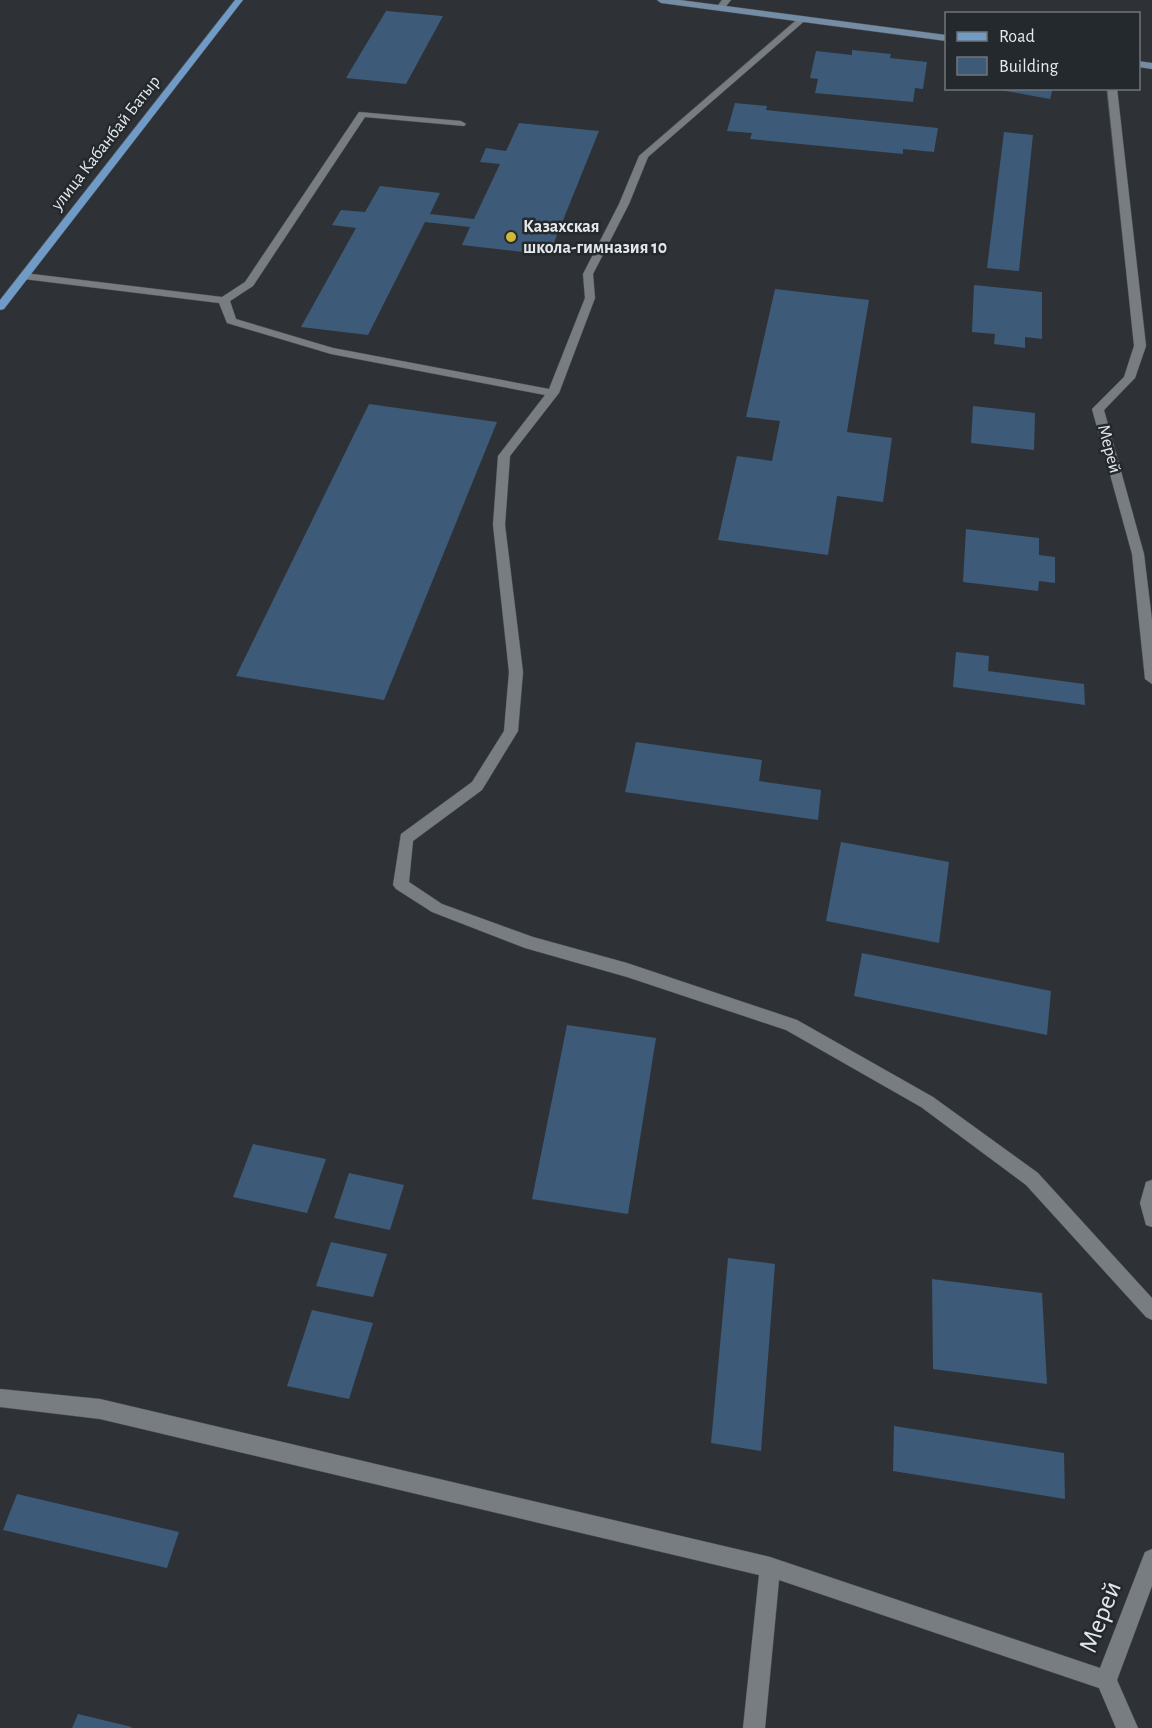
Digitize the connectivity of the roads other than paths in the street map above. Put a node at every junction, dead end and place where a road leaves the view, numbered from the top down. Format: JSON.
{"nodes":[{"id":1,"x":239,"y":0,"type":"edge"},
{"id":2,"x":661,"y":0,"type":"edge"},
{"id":3,"x":727,"y":0,"type":"edge"},
{"id":4,"x":720,"y":8,"type":"junction"},
{"id":5,"x":804,"y":18,"type":"junction"},
{"id":6,"x":945,"y":38,"type":"edge"},
{"id":7,"x":1112,"y":90,"type":"edge"},
{"id":8,"x":461,"y":124,"type":"dead end"},
{"id":9,"x":24,"y":276,"type":"junction"},
{"id":10,"x":224,"y":300,"type":"junction"},
{"id":11,"x":0,"y":307,"type":"edge"},
{"id":12,"x":553,"y":393,"type":"junction"},
{"id":13,"x":1152,"y":679,"type":"edge"},
{"id":14,"x":1152,"y":1188,"type":"edge"},
{"id":15,"x":1152,"y":1219,"type":"edge"},
{"id":16,"x":1152,"y":1311,"type":"edge"},
{"id":17,"x":0,"y":1398,"type":"edge"},
{"id":18,"x":1152,"y":1559,"type":"edge"},
{"id":19,"x":770,"y":1567,"type":"junction"},
{"id":20,"x":1106,"y":1680,"type":"junction"},
{"id":21,"x":754,"y":1728,"type":"edge"},
{"id":22,"x":1127,"y":1728,"type":"edge"}],
"edges":[{"from":1,"to":9,"type":"main road","name":"улица Кабанбай Батыр"},
{"from":2,"to":4,"type":"main road"},
{"from":3,"to":4,"type":"street"},
{"from":4,"to":5,"type":"main road"},
{"from":5,"to":6,"type":"main road"},
{"from":5,"to":12,"type":"street"},
{"from":7,"to":13,"type":"street","name":"Мерей"},
{"from":8,"to":10,"type":"street"},
{"from":9,"to":10,"type":"street"},
{"from":9,"to":11,"type":"main road","name":"улица Кабанбай Батыр"},
{"from":10,"to":12,"type":"street"},
{"from":12,"to":16,"type":"street"},
{"from":14,"to":15,"type":"street"},
{"from":17,"to":19,"type":"street"},
{"from":18,"to":20,"type":"street","name":"Мерей"},
{"from":19,"to":20,"type":"street"},
{"from":19,"to":21,"type":"street"},
{"from":20,"to":22,"type":"street","name":"Мерей"}]}
